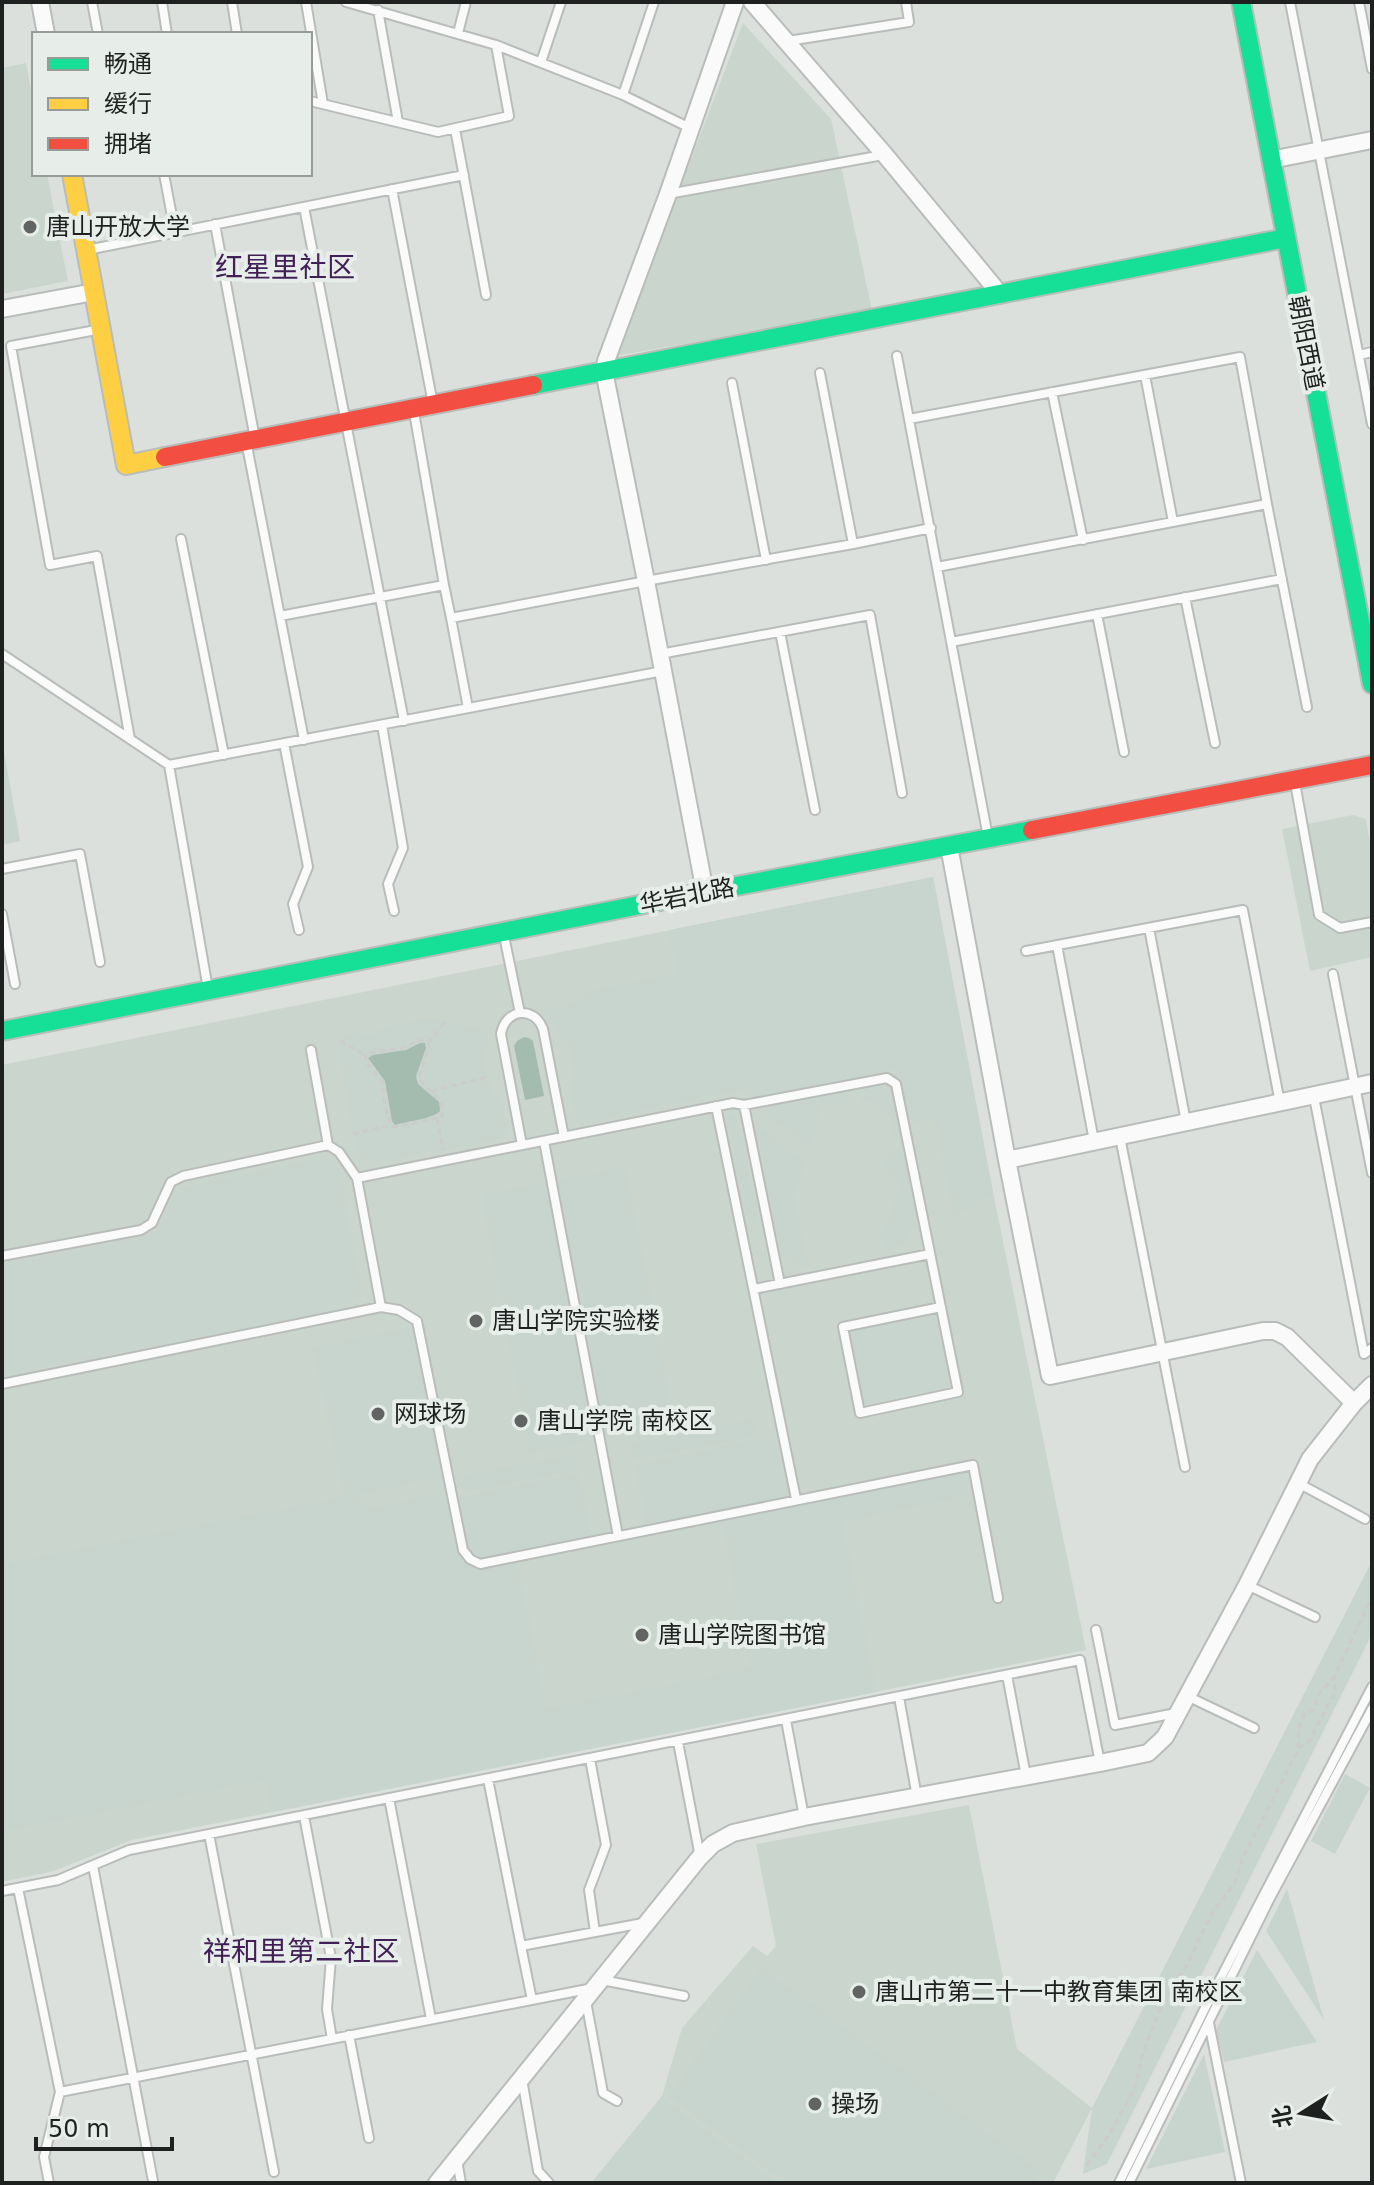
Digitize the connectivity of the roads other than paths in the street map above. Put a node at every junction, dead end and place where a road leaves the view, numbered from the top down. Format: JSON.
{"nodes":[{"id":1,"x":40,"y":2,"type":"edge"},
{"id":2,"x":92,"y":2,"type":"edge"},
{"id":3,"x":162,"y":2,"type":"edge"},
{"id":4,"x":232,"y":2,"type":"edge"},
{"id":5,"x":306,"y":2,"type":"edge"},
{"id":6,"x":346,"y":2,"type":"edge"},
{"id":7,"x":466,"y":2,"type":"edge"},
{"id":8,"x":561,"y":2,"type":"edge"},
{"id":9,"x":654,"y":2,"type":"edge"},
{"id":10,"x":735,"y":2,"type":"edge"},
{"id":11,"x":752,"y":2,"type":"edge"},
{"id":12,"x":906,"y":2,"type":"edge"},
{"id":13,"x":1241,"y":2,"type":"edge"},
{"id":14,"x":1290,"y":2,"type":"edge"},
{"id":15,"x":1359,"y":2,"type":"edge"},
{"id":16,"x":372,"y":7,"type":"edge"},
{"id":17,"x":46,"y":32,"type":"edge"},
{"id":18,"x":98,"y":32,"type":"edge"},
{"id":19,"x":167,"y":32,"type":"edge"},
{"id":20,"x":237,"y":32,"type":"edge"},
{"id":21,"x":311,"y":32,"type":"edge"},
{"id":22,"x":458,"y":33,"type":"junction"},
{"id":23,"x":312,"y":38,"type":"edge"},
{"id":24,"x":788,"y":41,"type":"junction"},
{"id":25,"x":496,"y":45,"type":"junction"},
{"id":26,"x":541,"y":62,"type":"junction"},
{"id":27,"x":1372,"y":69,"type":"edge"},
{"id":28,"x":623,"y":95,"type":"junction"},
{"id":29,"x":312,"y":101,"type":"edge"},
{"id":30,"x":323,"y":104,"type":"junction"},
{"id":31,"x":398,"y":122,"type":"junction"},
{"id":32,"x":690,"y":128,"type":"junction"},
{"id":33,"x":455,"y":129,"type":"junction"},
{"id":34,"x":1372,"y":140,"type":"edge"},
{"id":35,"x":1319,"y":151,"type":"junction"},
{"id":36,"x":885,"y":155,"type":"junction"},
{"id":37,"x":1271,"y":160,"type":"junction"},
{"id":38,"x":464,"y":175,"type":"junction"},
{"id":39,"x":72,"y":176,"type":"edge"},
{"id":40,"x":164,"y":176,"type":"edge"},
{"id":41,"x":392,"y":189,"type":"junction"},
{"id":42,"x":668,"y":194,"type":"junction"},
{"id":43,"x":304,"y":207,"type":"junction"},
{"id":44,"x":215,"y":224,"type":"junction"},
{"id":45,"x":175,"y":232,"type":"junction"},
{"id":46,"x":1286,"y":238,"type":"junction"},
{"id":47,"x":86,"y":250,"type":"junction"},
{"id":48,"x":94,"y":292,"type":"junction"},
{"id":49,"x":1000,"y":294,"type":"junction"},
{"id":50,"x":486,"y":295,"type":"dead end"},
{"id":51,"x":2,"y":309,"type":"edge"},
{"id":52,"x":101,"y":329,"type":"junction"},
{"id":53,"x":1372,"y":352,"type":"edge"},
{"id":54,"x":1359,"y":355,"type":"junction"},
{"id":55,"x":897,"y":356,"type":"dead end"},
{"id":56,"x":604,"y":371,"type":"junction"},
{"id":57,"x":820,"y":373,"type":"dead end"},
{"id":58,"x":1145,"y":375,"type":"junction"},
{"id":59,"x":732,"y":383,"type":"dead end"},
{"id":60,"x":1052,"y":392,"type":"junction"},
{"id":61,"x":433,"y":405,"type":"junction"},
{"id":62,"x":414,"y":409,"type":"junction"},
{"id":63,"x":909,"y":419,"type":"junction"},
{"id":64,"x":347,"y":422,"type":"junction"},
{"id":65,"x":1372,"y":424,"type":"edge"},
{"id":66,"x":251,"y":440,"type":"junction"},
{"id":67,"x":1267,"y":504,"type":"junction"},
{"id":68,"x":1173,"y":522,"type":"junction"},
{"id":69,"x":931,"y":528,"type":"junction"},
{"id":70,"x":181,"y":539,"type":"dead end"},
{"id":71,"x":1083,"y":540,"type":"junction"},
{"id":72,"x":853,"y":544,"type":"junction"},
{"id":73,"x":766,"y":560,"type":"junction"},
{"id":74,"x":937,"y":567,"type":"junction"},
{"id":75,"x":1282,"y":579,"type":"junction"},
{"id":76,"x":646,"y":581,"type":"junction"},
{"id":77,"x":444,"y":585,"type":"junction"},
{"id":78,"x":1185,"y":597,"type":"junction"},
{"id":79,"x":380,"y":598,"type":"junction"},
{"id":80,"x":1097,"y":614,"type":"junction"},
{"id":81,"x":280,"y":616,"type":"junction"},
{"id":82,"x":451,"y":618,"type":"junction"},
{"id":83,"x":780,"y":632,"type":"junction"},
{"id":84,"x":951,"y":642,"type":"junction"},
{"id":85,"x":2,"y":654,"type":"edge"},
{"id":86,"x":660,"y":654,"type":"junction"},
{"id":87,"x":663,"y":671,"type":"junction"},
{"id":88,"x":1372,"y":684,"type":"edge"},
{"id":89,"x":1307,"y":707,"type":"dead end"},
{"id":90,"x":468,"y":708,"type":"junction"},
{"id":91,"x":404,"y":721,"type":"junction"},
{"id":92,"x":382,"y":725,"type":"junction"},
{"id":93,"x":130,"y":739,"type":"junction"},
{"id":94,"x":304,"y":740,"type":"junction"},
{"id":95,"x":284,"y":743,"type":"junction"},
{"id":96,"x":1215,"y":743,"type":"dead end"},
{"id":97,"x":1124,"y":752,"type":"dead end"},
{"id":98,"x":224,"y":755,"type":"junction"},
{"id":99,"x":169,"y":765,"type":"junction"},
{"id":100,"x":1372,"y":765,"type":"edge"},
{"id":101,"x":1295,"y":780,"type":"junction"},
{"id":102,"x":902,"y":793,"type":"dead end"},
{"id":103,"x":815,"y":810,"type":"dead end"},
{"id":104,"x":988,"y":838,"type":"junction"},
{"id":105,"x":949,"y":846,"type":"junction"},
{"id":106,"x":2,"y":869,"type":"edge"},
{"id":107,"x":705,"y":892,"type":"junction"},
{"id":108,"x":394,"y":911,"type":"dead end"},
{"id":109,"x":2,"y":914,"type":"edge"},
{"id":110,"x":1372,"y":922,"type":"edge"},
{"id":111,"x":1149,"y":928,"type":"junction"},
{"id":112,"x":299,"y":930,"type":"dead end"},
{"id":113,"x":503,"y":933,"type":"junction"},
{"id":114,"x":1057,"y":945,"type":"junction"},
{"id":115,"x":1026,"y":951,"type":"dead end"},
{"id":116,"x":100,"y":962,"type":"dead end"},
{"id":117,"x":1333,"y":974,"type":"dead end"},
{"id":118,"x":15,"y":984,"type":"dead end"},
{"id":119,"x":208,"y":990,"type":"junction"},
{"id":120,"x":520,"y":1013,"type":"junction"},
{"id":121,"x":2,"y":1031,"type":"edge"},
{"id":122,"x":311,"y":1050,"type":"dead end"},
{"id":123,"x":1364,"y":1085,"type":"edge"},
{"id":124,"x":1314,"y":1097,"type":"junction"},
{"id":125,"x":1280,"y":1103,"type":"junction"},
{"id":126,"x":744,"y":1105,"type":"junction"},
{"id":127,"x":716,"y":1106,"type":"junction"},
{"id":128,"x":1187,"y":1123,"type":"junction"},
{"id":129,"x":564,"y":1137,"type":"junction"},
{"id":130,"x":1120,"y":1137,"type":"junction"},
{"id":131,"x":544,"y":1141,"type":"junction"},
{"id":132,"x":1094,"y":1142,"type":"junction"},
{"id":133,"x":328,"y":1145,"type":"junction"},
{"id":134,"x":522,"y":1145,"type":"junction"},
{"id":135,"x":1007,"y":1160,"type":"junction"},
{"id":136,"x":1372,"y":1173,"type":"edge"},
{"id":137,"x":357,"y":1178,"type":"junction"},
{"id":138,"x":930,"y":1254,"type":"junction"},
{"id":139,"x":2,"y":1256,"type":"edge"},
{"id":140,"x":780,"y":1284,"type":"junction"},
{"id":141,"x":754,"y":1289,"type":"junction"},
{"id":142,"x":381,"y":1307,"type":"junction"},
{"id":143,"x":941,"y":1307,"type":"junction"},
{"id":144,"x":1372,"y":1348,"type":"edge"},
{"id":145,"x":1163,"y":1352,"type":"junction"},
{"id":146,"x":2,"y":1384,"type":"edge"},
{"id":147,"x":1371,"y":1387,"type":"edge"},
{"id":148,"x":1354,"y":1403,"type":"junction"},
{"id":149,"x":1185,"y":1467,"type":"dead end"},
{"id":150,"x":1298,"y":1482,"type":"junction"},
{"id":151,"x":796,"y":1499,"type":"junction"},
{"id":152,"x":1365,"y":1519,"type":"dead end"},
{"id":153,"x":618,"y":1536,"type":"junction"},
{"id":154,"x":1247,"y":1585,"type":"junction"},
{"id":155,"x":998,"y":1598,"type":"dead end"},
{"id":156,"x":1315,"y":1617,"type":"dead end"},
{"id":157,"x":1096,"y":1630,"type":"dead end"},
{"id":158,"x":1007,"y":1675,"type":"junction"},
{"id":159,"x":1372,"y":1687,"type":"edge"},
{"id":160,"x":1186,"y":1696,"type":"junction"},
{"id":161,"x":899,"y":1697,"type":"junction"},
{"id":162,"x":1372,"y":1709,"type":"edge"},
{"id":163,"x":1177,"y":1713,"type":"junction"},
{"id":164,"x":786,"y":1720,"type":"junction"},
{"id":165,"x":1254,"y":1728,"type":"dead end"},
{"id":166,"x":678,"y":1742,"type":"junction"},
{"id":167,"x":590,"y":1759,"type":"junction"},
{"id":168,"x":1100,"y":1763,"type":"junction"},
{"id":169,"x":1026,"y":1777,"type":"junction"},
{"id":170,"x":488,"y":1779,"type":"junction"},
{"id":171,"x":917,"y":1797,"type":"junction"},
{"id":172,"x":389,"y":1798,"type":"junction"},
{"id":173,"x":304,"y":1816,"type":"junction"},
{"id":174,"x":804,"y":1817,"type":"junction"},
{"id":175,"x":209,"y":1834,"type":"junction"},
{"id":176,"x":700,"y":1857,"type":"junction"},
{"id":177,"x":93,"y":1866,"type":"junction"},
{"id":178,"x":18,"y":1888,"type":"junction"},
{"id":179,"x":2,"y":1891,"type":"edge"},
{"id":180,"x":647,"y":1922,"type":"junction"},
{"id":181,"x":595,"y":1932,"type":"junction"},
{"id":182,"x":521,"y":1946,"type":"junction"},
{"id":183,"x":594,"y":1989,"type":"junction"},
{"id":184,"x":684,"y":1996,"type":"dead end"},
{"id":185,"x":532,"y":2000,"type":"junction"},
{"id":186,"x":1205,"y":2008,"type":"junction"},
{"id":187,"x":431,"y":2019,"type":"junction"},
{"id":188,"x":1209,"y":2022,"type":"junction"},
{"id":189,"x":349,"y":2035,"type":"junction"},
{"id":190,"x":332,"y":2039,"type":"junction"},
{"id":191,"x":251,"y":2055,"type":"junction"},
{"id":192,"x":133,"y":2078,"type":"junction"},
{"id":193,"x":522,"y":2078,"type":"junction"},
{"id":194,"x":60,"y":2092,"type":"junction"},
{"id":195,"x":617,"y":2101,"type":"dead end"},
{"id":196,"x":369,"y":2138,"type":"dead end"},
{"id":197,"x":457,"y":2159,"type":"junction"},
{"id":198,"x":274,"y":2172,"type":"dead end"},
{"id":199,"x":153,"y":2181,"type":"edge"},
{"id":200,"x":49,"y":2183,"type":"edge"},
{"id":201,"x":437,"y":2183,"type":"edge"},
{"id":202,"x":461,"y":2183,"type":"edge"},
{"id":203,"x":549,"y":2183,"type":"edge"},
{"id":204,"x":1119,"y":2183,"type":"edge"},
{"id":205,"x":1129,"y":2183,"type":"edge"},
{"id":206,"x":1241,"y":2183,"type":"edge"}],
"edges":[{"from":1,"to":17,"type":"street"},
{"from":2,"to":18,"type":"lane"},
{"from":3,"to":19,"type":"lane"},
{"from":4,"to":20,"type":"lane"},
{"from":5,"to":21,"type":"lane"},
{"from":6,"to":16,"type":"lane"},
{"from":7,"to":22,"type":"lane"},
{"from":8,"to":26,"type":"lane"},
{"from":9,"to":28,"type":"lane"},
{"from":10,"to":32,"type":"street"},
{"from":11,"to":24,"type":"street"},
{"from":12,"to":24,"type":"lane"},
{"from":13,"to":37,"type":"street","name":"朝阳西道"},
{"from":14,"to":35,"type":"lane"},
{"from":15,"to":27,"type":"lane"},
{"from":16,"to":22,"type":"lane"},
{"from":16,"to":31,"type":"lane"},
{"from":22,"to":25,"type":"lane"},
{"from":23,"to":30,"type":"lane"},
{"from":24,"to":36,"type":"street"},
{"from":25,"to":26,"type":"lane"},
{"from":25,"to":33,"type":"lane"},
{"from":26,"to":28,"type":"lane"},
{"from":28,"to":32,"type":"lane"},
{"from":29,"to":30,"type":"lane"},
{"from":30,"to":31,"type":"lane"},
{"from":31,"to":33,"type":"lane"},
{"from":32,"to":42,"type":"street"},
{"from":33,"to":38,"type":"lane"},
{"from":34,"to":35,"type":"street"},
{"from":35,"to":37,"type":"street"},
{"from":35,"to":54,"type":"lane"},
{"from":36,"to":42,"type":"lane"},
{"from":36,"to":49,"type":"street"},
{"from":37,"to":46,"type":"street","name":"朝阳西道"},
{"from":38,"to":41,"type":"lane"},
{"from":38,"to":50,"type":"lane"},
{"from":39,"to":47,"type":"street"},
{"from":40,"to":45,"type":"lane"},
{"from":41,"to":43,"type":"lane"},
{"from":41,"to":61,"type":"lane"},
{"from":42,"to":56,"type":"street"},
{"from":43,"to":44,"type":"lane"},
{"from":43,"to":64,"type":"lane"},
{"from":44,"to":45,"type":"lane"},
{"from":44,"to":66,"type":"lane"},
{"from":45,"to":47,"type":"lane"},
{"from":46,"to":49,"type":"street"},
{"from":46,"to":88,"type":"street","name":"朝阳西道"},
{"from":47,"to":48,"type":"street"},
{"from":48,"to":51,"type":"street"},
{"from":48,"to":52,"type":"street"},
{"from":49,"to":56,"type":"street"},
{"from":52,"to":66,"type":"street"},
{"from":52,"to":93,"type":"lane"},
{"from":53,"to":54,"type":"lane"},
{"from":54,"to":65,"type":"lane"},
{"from":55,"to":63,"type":"lane"},
{"from":56,"to":61,"type":"street"},
{"from":56,"to":76,"type":"street"},
{"from":57,"to":72,"type":"lane"},
{"from":58,"to":60,"type":"lane"},
{"from":58,"to":67,"type":"lane"},
{"from":58,"to":68,"type":"lane"},
{"from":59,"to":73,"type":"lane"},
{"from":60,"to":63,"type":"lane"},
{"from":60,"to":71,"type":"lane"},
{"from":61,"to":62,"type":"street"},
{"from":62,"to":64,"type":"street"},
{"from":62,"to":77,"type":"lane"},
{"from":63,"to":69,"type":"lane"},
{"from":64,"to":66,"type":"street"},
{"from":64,"to":79,"type":"lane"},
{"from":66,"to":81,"type":"lane"},
{"from":67,"to":68,"type":"lane"},
{"from":67,"to":75,"type":"lane"},
{"from":68,"to":71,"type":"lane"},
{"from":69,"to":72,"type":"lane"},
{"from":69,"to":74,"type":"lane"},
{"from":70,"to":98,"type":"lane"},
{"from":71,"to":74,"type":"lane"},
{"from":72,"to":73,"type":"lane"},
{"from":73,"to":76,"type":"lane"},
{"from":74,"to":84,"type":"lane"},
{"from":75,"to":78,"type":"lane"},
{"from":75,"to":89,"type":"lane"},
{"from":76,"to":82,"type":"lane"},
{"from":76,"to":86,"type":"street"},
{"from":77,"to":79,"type":"lane"},
{"from":77,"to":82,"type":"lane"},
{"from":78,"to":80,"type":"lane"},
{"from":78,"to":96,"type":"lane"},
{"from":79,"to":81,"type":"lane"},
{"from":79,"to":91,"type":"lane"},
{"from":80,"to":84,"type":"lane"},
{"from":80,"to":97,"type":"lane"},
{"from":81,"to":94,"type":"lane"},
{"from":82,"to":90,"type":"lane"},
{"from":83,"to":86,"type":"lane"},
{"from":83,"to":102,"type":"lane"},
{"from":83,"to":103,"type":"lane"},
{"from":84,"to":104,"type":"lane"},
{"from":85,"to":93,"type":"lane"},
{"from":86,"to":87,"type":"street"},
{"from":87,"to":90,"type":"lane"},
{"from":87,"to":107,"type":"street"},
{"from":90,"to":91,"type":"lane"},
{"from":91,"to":92,"type":"lane"},
{"from":92,"to":94,"type":"lane"},
{"from":92,"to":108,"type":"lane"},
{"from":93,"to":99,"type":"lane"},
{"from":94,"to":95,"type":"lane"},
{"from":95,"to":98,"type":"lane"},
{"from":95,"to":112,"type":"lane"},
{"from":98,"to":99,"type":"lane"},
{"from":99,"to":119,"type":"lane"},
{"from":100,"to":101,"type":"street","name":"华岩北路"},
{"from":101,"to":104,"type":"street","name":"华岩北路"},
{"from":101,"to":110,"type":"lane"},
{"from":104,"to":105,"type":"street","name":"华岩北路"},
{"from":105,"to":107,"type":"street","name":"华岩北路"},
{"from":105,"to":135,"type":"street"},
{"from":106,"to":116,"type":"lane"},
{"from":107,"to":113,"type":"street","name":"华岩北路"},
{"from":109,"to":118,"type":"lane"},
{"from":111,"to":114,"type":"lane"},
{"from":111,"to":125,"type":"lane"},
{"from":111,"to":128,"type":"lane"},
{"from":113,"to":119,"type":"street","name":"华岩北路"},
{"from":113,"to":120,"type":"lane"},
{"from":114,"to":115,"type":"lane"},
{"from":114,"to":132,"type":"lane"},
{"from":117,"to":123,"type":"lane"},
{"from":119,"to":121,"type":"street","name":"华岩北路"},
{"from":120,"to":129,"type":"lane"},
{"from":120,"to":134,"type":"lane"},
{"from":122,"to":133,"type":"lane"},
{"from":123,"to":124,"type":"street"},
{"from":123,"to":136,"type":"lane"},
{"from":124,"to":125,"type":"street"},
{"from":124,"to":144,"type":"lane"},
{"from":125,"to":128,"type":"street"},
{"from":126,"to":127,"type":"lane"},
{"from":126,"to":138,"type":"lane"},
{"from":126,"to":140,"type":"lane"},
{"from":127,"to":129,"type":"lane"},
{"from":127,"to":141,"type":"lane"},
{"from":128,"to":130,"type":"street"},
{"from":129,"to":131,"type":"lane"},
{"from":130,"to":132,"type":"street"},
{"from":130,"to":145,"type":"lane"},
{"from":131,"to":134,"type":"lane"},
{"from":131,"to":153,"type":"lane"},
{"from":132,"to":135,"type":"street"},
{"from":133,"to":137,"type":"lane"},
{"from":133,"to":139,"type":"lane"},
{"from":134,"to":137,"type":"lane"},
{"from":135,"to":145,"type":"street"},
{"from":137,"to":142,"type":"lane"},
{"from":138,"to":140,"type":"lane"},
{"from":138,"to":143,"type":"lane"},
{"from":140,"to":141,"type":"lane"},
{"from":141,"to":151,"type":"lane"},
{"from":142,"to":146,"type":"lane"},
{"from":142,"to":153,"type":"lane"},
{"from":143,"to":143,"type":"lane"},
{"from":145,"to":148,"type":"street"},
{"from":145,"to":149,"type":"lane"},
{"from":147,"to":148,"type":"street"},
{"from":148,"to":150,"type":"street"},
{"from":150,"to":152,"type":"lane"},
{"from":150,"to":154,"type":"street"},
{"from":151,"to":153,"type":"lane"},
{"from":151,"to":155,"type":"lane"},
{"from":154,"to":156,"type":"lane"},
{"from":154,"to":160,"type":"street"},
{"from":157,"to":163,"type":"lane"},
{"from":158,"to":161,"type":"lane"},
{"from":158,"to":168,"type":"lane"},
{"from":158,"to":169,"type":"lane"},
{"from":159,"to":186,"type":"lane"},
{"from":160,"to":163,"type":"street"},
{"from":160,"to":165,"type":"lane"},
{"from":161,"to":164,"type":"lane"},
{"from":161,"to":171,"type":"lane"},
{"from":162,"to":188,"type":"lane"},
{"from":163,"to":168,"type":"street"},
{"from":164,"to":166,"type":"lane"},
{"from":164,"to":174,"type":"lane"},
{"from":166,"to":167,"type":"lane"},
{"from":166,"to":176,"type":"lane"},
{"from":167,"to":170,"type":"lane"},
{"from":167,"to":181,"type":"lane"},
{"from":168,"to":169,"type":"street"},
{"from":169,"to":171,"type":"street"},
{"from":170,"to":172,"type":"lane"},
{"from":170,"to":182,"type":"lane"},
{"from":171,"to":174,"type":"street"},
{"from":172,"to":173,"type":"lane"},
{"from":172,"to":187,"type":"lane"},
{"from":173,"to":175,"type":"lane"},
{"from":173,"to":190,"type":"lane"},
{"from":174,"to":176,"type":"street"},
{"from":175,"to":177,"type":"lane"},
{"from":175,"to":191,"type":"lane"},
{"from":176,"to":180,"type":"street"},
{"from":177,"to":178,"type":"lane"},
{"from":177,"to":192,"type":"lane"},
{"from":178,"to":179,"type":"lane"},
{"from":178,"to":194,"type":"lane"},
{"from":180,"to":181,"type":"lane"},
{"from":180,"to":183,"type":"street"},
{"from":181,"to":182,"type":"lane"},
{"from":182,"to":185,"type":"lane"},
{"from":183,"to":184,"type":"lane"},
{"from":183,"to":185,"type":"lane"},
{"from":183,"to":193,"type":"street"},
{"from":183,"to":195,"type":"lane"},
{"from":185,"to":187,"type":"lane"},
{"from":186,"to":188,"type":"lane"},
{"from":186,"to":204,"type":"lane"},
{"from":187,"to":189,"type":"lane"},
{"from":188,"to":205,"type":"lane"},
{"from":188,"to":206,"type":"lane"},
{"from":189,"to":190,"type":"lane"},
{"from":189,"to":196,"type":"lane"},
{"from":190,"to":191,"type":"lane"},
{"from":191,"to":192,"type":"lane"},
{"from":191,"to":198,"type":"lane"},
{"from":192,"to":194,"type":"lane"},
{"from":192,"to":199,"type":"lane"},
{"from":193,"to":197,"type":"street"},
{"from":193,"to":203,"type":"lane"},
{"from":194,"to":200,"type":"lane"},
{"from":197,"to":201,"type":"street"},
{"from":197,"to":202,"type":"lane"}]}
